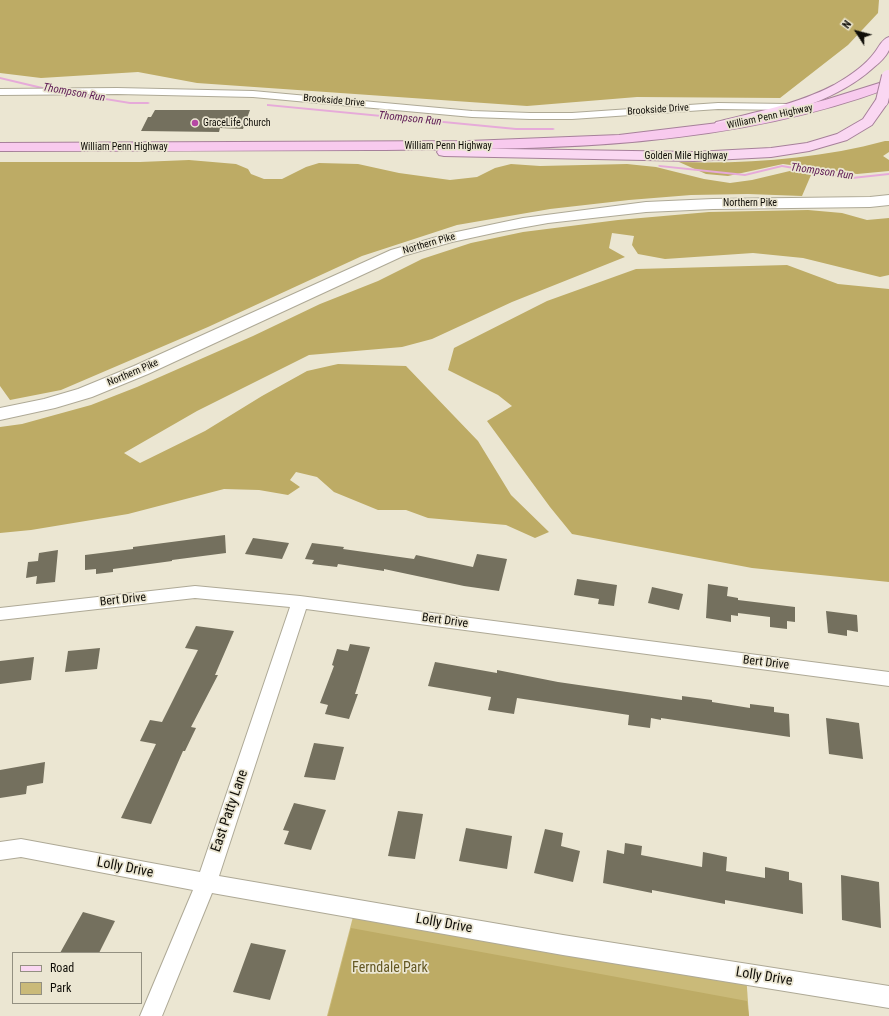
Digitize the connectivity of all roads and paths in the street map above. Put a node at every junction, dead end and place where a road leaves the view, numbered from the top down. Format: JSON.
{"nodes":[{"id":1,"x":889,"y":41,"type":"edge"},
{"id":2,"x":889,"y":78,"type":"edge"},
{"id":3,"x":0,"y":92,"type":"edge"},
{"id":4,"x":885,"y":97,"type":"edge"},
{"id":5,"x":788,"y":107,"type":"junction"},
{"id":6,"x":706,"y":129,"type":"junction"},
{"id":7,"x":0,"y":147,"type":"edge"},
{"id":8,"x":444,"y":152,"type":"junction"},
{"id":9,"x":0,"y":153,"type":"edge"},
{"id":10,"x":889,"y":200,"type":"edge"},
{"id":11,"x":0,"y":414,"type":"edge"},
{"id":12,"x":300,"y":602,"type":"junction"},
{"id":13,"x":0,"y":614,"type":"edge"},
{"id":14,"x":889,"y":679,"type":"edge"},
{"id":15,"x":0,"y":851,"type":"edge"},
{"id":16,"x":206,"y":884,"type":"junction"},
{"id":17,"x":889,"y":997,"type":"edge"},
{"id":18,"x":150,"y":1016,"type":"edge"}],
"edges":[{"from":1,"to":5,"type":"main road"},
{"from":2,"to":4,"type":"main road","name":"Golden Mile Highway","bridge":true},
{"from":2,"to":6,"type":"highway","name":"William Penn Highway"},
{"from":3,"to":5,"type":"street","name":"Brookside Drive"},
{"from":4,"to":8,"type":"highway","name":"William Penn Highway"},
{"from":4,"to":8,"type":"main road","name":"Golden Mile Highway"},
{"from":5,"to":6,"type":"main road"},
{"from":6,"to":7,"type":"highway","name":"William Penn Highway"},
{"from":8,"to":9,"type":"highway","name":"William Penn Highway"},
{"from":10,"to":11,"type":"main road","name":"Northern Pike"},
{"from":12,"to":13,"type":"street","name":"Bert Drive"},
{"from":12,"to":14,"type":"street","name":"Bert Drive"},
{"from":12,"to":16,"type":"street","name":"East Patty Lane"},
{"from":15,"to":16,"type":"street","name":"Lolly Drive"},
{"from":16,"to":17,"type":"street","name":"Lolly Drive"},
{"from":16,"to":18,"type":"street","name":"East Patty Lane"}]}
